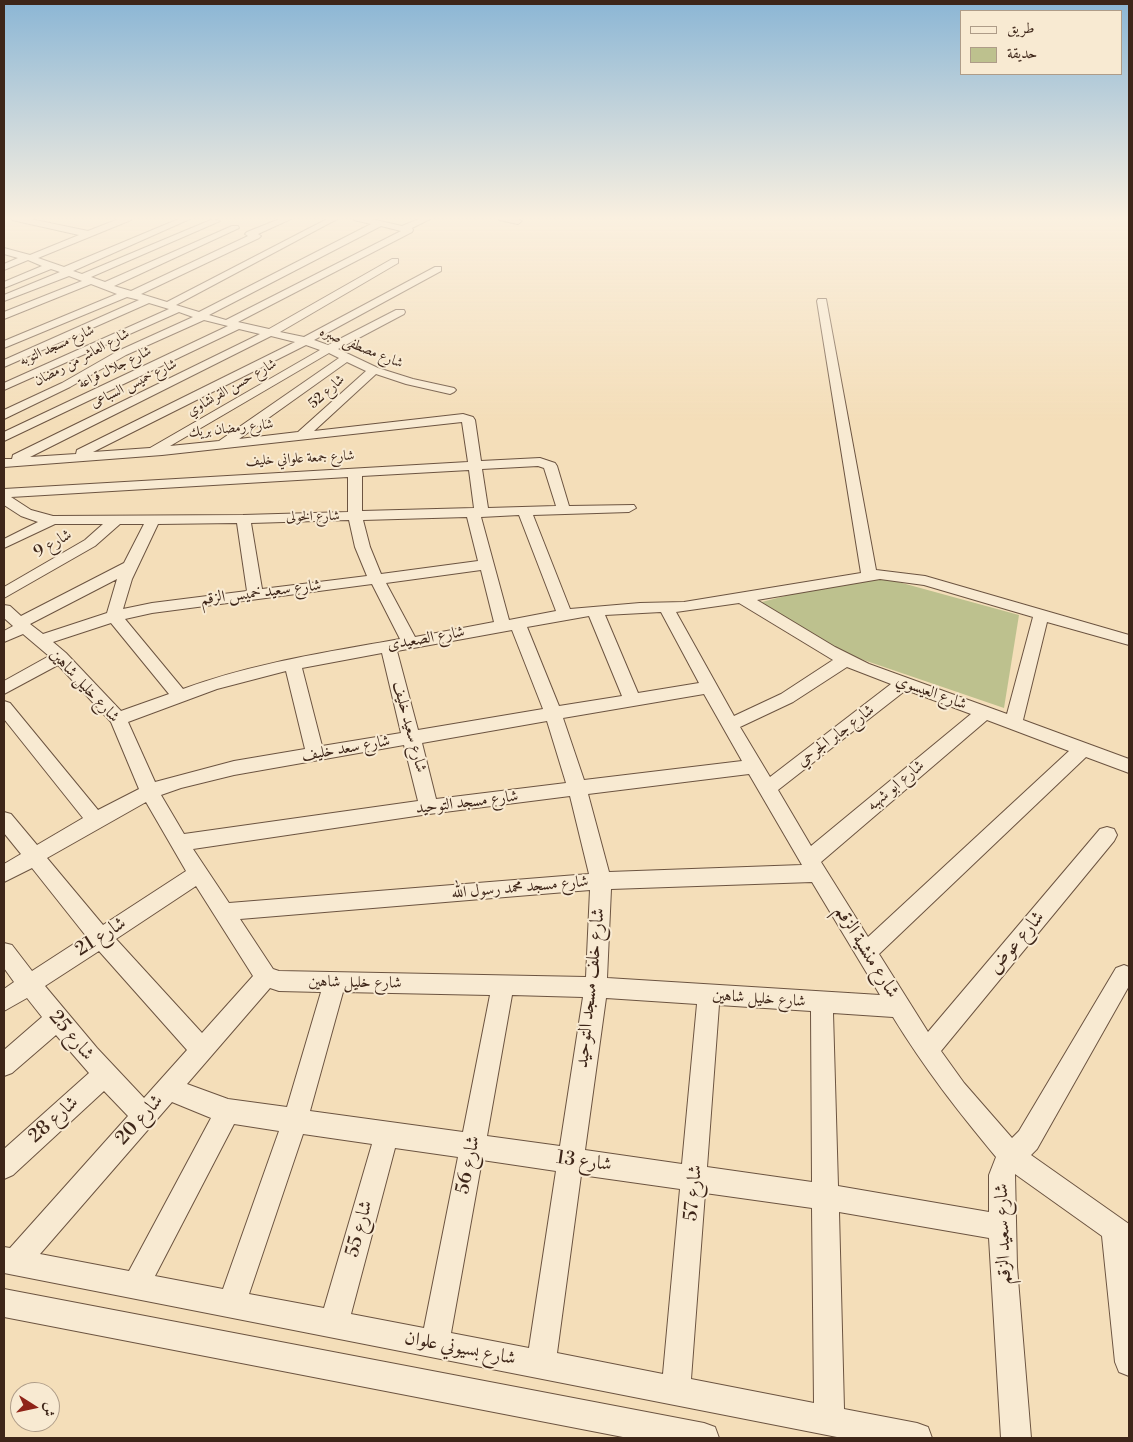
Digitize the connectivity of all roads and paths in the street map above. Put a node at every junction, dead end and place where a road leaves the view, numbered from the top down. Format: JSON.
{"nodes":[{"id":1,"x":34,"y":285,"type":"edge"},
{"id":2,"x":72,"y":285,"type":"edge"},
{"id":3,"x":102,"y":285,"type":"edge"},
{"id":4,"x":114,"y":285,"type":"edge"},
{"id":5,"x":147,"y":285,"type":"edge"},
{"id":6,"x":212,"y":285,"type":"edge"},
{"id":7,"x":258,"y":285,"type":"edge"},
{"id":8,"x":306,"y":285,"type":"edge"},
{"id":9,"x":353,"y":285,"type":"edge"},
{"id":10,"x":408,"y":285,"type":"edge"},
{"id":11,"x":109,"y":288,"type":"junction"},
{"id":12,"x":129,"y":294,"type":"junction"},
{"id":13,"x":4,"y":298,"type":"edge"},
{"id":14,"x":148,"y":300,"type":"junction"},
{"id":15,"x":822,"y":301,"type":"dead end"},
{"id":16,"x":173,"y":307,"type":"junction"},
{"id":17,"x":400,"y":312,"type":"dead end"},
{"id":18,"x":4,"y":316,"type":"edge"},
{"id":19,"x":201,"y":316,"type":"junction"},
{"id":20,"x":234,"y":324,"type":"junction"},
{"id":21,"x":272,"y":332,"type":"junction"},
{"id":22,"x":4,"y":335,"type":"edge"},
{"id":23,"x":305,"y":341,"type":"junction"},
{"id":24,"x":4,"y":346,"type":"edge"},
{"id":25,"x":329,"y":349,"type":"junction"},
{"id":26,"x":347,"y":357,"type":"junction"},
{"id":27,"x":4,"y":364,"type":"edge"},
{"id":28,"x":374,"y":370,"type":"junction"},
{"id":29,"x":4,"y":386,"type":"edge"},
{"id":30,"x":450,"y":390,"type":"dead end"},
{"id":31,"x":4,"y":415,"type":"edge"},
{"id":32,"x":461,"y":418,"type":"joint"},
{"id":33,"x":4,"y":437,"type":"edge"},
{"id":34,"x":300,"y":437,"type":"junction"},
{"id":35,"x":223,"y":444,"type":"junction"},
{"id":36,"x":150,"y":452,"type":"junction"},
{"id":37,"x":74,"y":457,"type":"junction"},
{"id":38,"x":6,"y":462,"type":"edge"},
{"id":39,"x":476,"y":466,"type":"junction"},
{"id":40,"x":355,"y":472,"type":"junction"},
{"id":41,"x":6,"y":501,"type":"edge"},
{"id":42,"x":629,"y":508,"type":"dead end"},
{"id":43,"x":564,"y":511,"type":"junction"},
{"id":44,"x":525,"y":512,"type":"junction"},
{"id":45,"x":477,"y":514,"type":"junction"},
{"id":46,"x":355,"y":516,"type":"junction"},
{"id":47,"x":243,"y":519,"type":"junction"},
{"id":48,"x":53,"y":520,"type":"junction"},
{"id":49,"x":116,"y":520,"type":"junction"},
{"id":50,"x":153,"y":520,"type":"junction"},
{"id":51,"x":4,"y":544,"type":"edge"},
{"id":52,"x":486,"y":565,"type":"junction"},
{"id":53,"x":130,"y":566,"type":"junction"},
{"id":54,"x":870,"y":575,"type":"junction"},
{"id":55,"x":378,"y":578,"type":"junction"},
{"id":56,"x":4,"y":593,"type":"edge"},
{"id":57,"x":255,"y":595,"type":"junction"},
{"id":58,"x":743,"y":598,"type":"junction"},
{"id":59,"x":667,"y":609,"type":"junction"},
{"id":60,"x":595,"y":611,"type":"junction"},
{"id":61,"x":565,"y":615,"type":"junction"},
{"id":62,"x":1041,"y":615,"type":"junction"},
{"id":63,"x":114,"y":616,"type":"junction"},
{"id":64,"x":16,"y":620,"type":"edge"},
{"id":65,"x":510,"y":624,"type":"junction"},
{"id":66,"x":4,"y":637,"type":"edge"},
{"id":67,"x":1129,"y":640,"type":"edge"},
{"id":68,"x":40,"y":641,"type":"junction"},
{"id":69,"x":410,"y":642,"type":"junction"},
{"id":70,"x":388,"y":646,"type":"junction"},
{"id":71,"x":60,"y":657,"type":"junction"},
{"id":72,"x":845,"y":660,"type":"junction"},
{"id":73,"x":293,"y":664,"type":"junction"},
{"id":74,"x":904,"y":683,"type":"junction"},
{"id":75,"x":709,"y":686,"type":"junction"},
{"id":76,"x":4,"y":688,"type":"edge"},
{"id":77,"x":180,"y":696,"type":"junction"},
{"id":78,"x":632,"y":700,"type":"junction"},
{"id":79,"x":4,"y":708,"type":"edge"},
{"id":80,"x":984,"y":712,"type":"junction"},
{"id":81,"x":553,"y":713,"type":"junction"},
{"id":82,"x":118,"y":719,"type":"junction"},
{"id":83,"x":1013,"y":723,"type":"junction"},
{"id":84,"x":730,"y":725,"type":"junction"},
{"id":85,"x":412,"y":738,"type":"junction"},
{"id":86,"x":1083,"y":749,"type":"junction"},
{"id":87,"x":315,"y":754,"type":"junction"},
{"id":88,"x":755,"y":766,"type":"junction"},
{"id":89,"x":1129,"y":766,"type":"edge"},
{"id":90,"x":577,"y":788,"type":"junction"},
{"id":91,"x":768,"y":788,"type":"junction"},
{"id":92,"x":150,"y":792,"type":"junction"},
{"id":93,"x":429,"y":807,"type":"junction"},
{"id":94,"x":4,"y":819,"type":"edge"},
{"id":95,"x":96,"y":820,"type":"junction"},
{"id":96,"x":1107,"y":835,"type":"dead end"},
{"id":97,"x":179,"y":843,"type":"junction"},
{"id":98,"x":33,"y":856,"type":"junction"},
{"id":99,"x":813,"y":867,"type":"junction"},
{"id":100,"x":199,"y":873,"type":"junction"},
{"id":101,"x":4,"y":874,"type":"edge"},
{"id":102,"x":601,"y":881,"type":"junction"},
{"id":103,"x":223,"y":912,"type":"junction"},
{"id":104,"x":100,"y":937,"type":"junction"},
{"id":105,"x":4,"y":952,"type":"edge"},
{"id":106,"x":866,"y":953,"type":"junction"},
{"id":107,"x":1124,"y":975,"type":"dead end"},
{"id":108,"x":266,"y":977,"type":"junction"},
{"id":109,"x":335,"y":982,"type":"junction"},
{"id":110,"x":29,"y":984,"type":"junction"},
{"id":111,"x":503,"y":986,"type":"junction"},
{"id":112,"x":596,"y":987,"type":"junction"},
{"id":113,"x":709,"y":995,"type":"junction"},
{"id":114,"x":4,"y":1001,"type":"edge"},
{"id":115,"x":822,"y":1003,"type":"junction"},
{"id":116,"x":900,"y":1007,"type":"junction"},
{"id":117,"x":56,"y":1020,"type":"junction"},
{"id":118,"x":202,"y":1050,"type":"junction"},
{"id":119,"x":927,"y":1051,"type":"junction"},
{"id":120,"x":4,"y":1064,"type":"edge"},
{"id":121,"x":104,"y":1075,"type":"junction"},
{"id":122,"x":169,"y":1087,"type":"junction"},
{"id":123,"x":228,"y":1111,"type":"junction"},
{"id":124,"x":144,"y":1115,"type":"junction"},
{"id":125,"x":295,"y":1120,"type":"junction"},
{"id":126,"x":387,"y":1133,"type":"junction"},
{"id":127,"x":473,"y":1146,"type":"junction"},
{"id":128,"x":1011,"y":1156,"type":"junction"},
{"id":129,"x":569,"y":1160,"type":"junction"},
{"id":130,"x":4,"y":1166,"type":"edge"},
{"id":131,"x":695,"y":1178,"type":"junction"},
{"id":132,"x":824,"y":1197,"type":"junction"},
{"id":133,"x":1002,"y":1227,"type":"junction"},
{"id":134,"x":1122,"y":1234,"type":"edge"},
{"id":135,"x":9,"y":1261,"type":"edge"},
{"id":136,"x":136,"y":1285,"type":"junction"},
{"id":137,"x":4,"y":1303,"type":"edge"},
{"id":138,"x":232,"y":1304,"type":"junction"},
{"id":139,"x":334,"y":1324,"type":"junction"},
{"id":140,"x":435,"y":1344,"type":"junction"},
{"id":141,"x":1129,"y":1362,"type":"edge"},
{"id":142,"x":541,"y":1364,"type":"junction"},
{"id":143,"x":676,"y":1390,"type":"junction"},
{"id":144,"x":829,"y":1420,"type":"junction"},
{"id":145,"x":704,"y":1438,"type":"edge"},
{"id":146,"x":917,"y":1438,"type":"edge"},
{"id":147,"x":1016,"y":1438,"type":"edge"}],
"edges":[{"from":1,"to":13,"type":"street"},
{"from":2,"to":18,"type":"street"},
{"from":3,"to":11,"type":"street","name":"شارع مصطفى صبره"},
{"from":4,"to":11,"type":"street"},
{"from":5,"to":12,"type":"street"},
{"from":6,"to":16,"type":"street","name":"شارع مسجد التوبه"},
{"from":7,"to":19,"type":"street","name":"شارع العاشر من رمضان"},
{"from":8,"to":20,"type":"street","name":"شارع جلال قراعة"},
{"from":9,"to":21,"type":"street","name":"شارع خميس السباعى"},
{"from":10,"to":23,"type":"street"},
{"from":11,"to":12,"type":"street","name":"شارع مصطفى صبره"},
{"from":11,"to":22,"type":"street"},
{"from":12,"to":14,"type":"street","name":"شارع مصطفى صبره"},
{"from":12,"to":24,"type":"street"},
{"from":14,"to":16,"type":"street","name":"شارع مصطفى صبره"},
{"from":14,"to":27,"type":"street"},
{"from":15,"to":54,"type":"street"},
{"from":16,"to":19,"type":"street","name":"شارع مصطفى صبره"},
{"from":16,"to":29,"type":"street","name":"شارع مسجد التوبه"},
{"from":17,"to":25,"type":"street","name":"شارع حسن القرنشاوي"},
{"from":19,"to":20,"type":"street","name":"شارع مصطفى صبره"},
{"from":19,"to":31,"type":"street","name":"شارع العاشر من رمضان"},
{"from":20,"to":21,"type":"street","name":"شارع مصطفى صبره"},
{"from":20,"to":33,"type":"street","name":"شارع جلال قراعة"},
{"from":21,"to":23,"type":"street","name":"شارع مصطفى صبره"},
{"from":21,"to":38,"type":"street","name":"شارع خميس السباعى"},
{"from":23,"to":25,"type":"street","name":"شارع مصطفى صبره"},
{"from":23,"to":37,"type":"street"},
{"from":25,"to":26,"type":"street","name":"شارع مصطفى صبره"},
{"from":25,"to":36,"type":"street","name":"شارع حسن القرنشاوي"},
{"from":26,"to":28,"type":"street","name":"شارع مصطفى صبره"},
{"from":26,"to":35,"type":"street"},
{"from":28,"to":30,"type":"street","name":"شارع مصطفى صبره"},
{"from":28,"to":34,"type":"street","name":"شارع 52"},
{"from":32,"to":34,"type":"street","name":"شارع رمضان بريك"},
{"from":32,"to":39,"type":"street","name":"شارع خلف مسجد التوحيد"},
{"from":34,"to":35,"type":"street","name":"شارع رمضان بريك"},
{"from":35,"to":36,"type":"street","name":"شارع رمضان بريك"},
{"from":36,"to":37,"type":"street","name":"شارع رمضان بريك"},
{"from":37,"to":38,"type":"street","name":"شارع رمضان بريك"},
{"from":39,"to":40,"type":"street","name":"شارع جمعة علواني خليف"},
{"from":39,"to":43,"type":"street","name":"شارع جمعة علواني خليف"},
{"from":39,"to":45,"type":"street","name":"شارع خلف مسجد التوحيد"},
{"from":40,"to":41,"type":"street","name":"شارع جمعة علواني خليف"},
{"from":40,"to":46,"type":"street"},
{"from":41,"to":48,"type":"street","name":"شارع الخولى"},
{"from":42,"to":43,"type":"street","name":"شارع الخولى"},
{"from":43,"to":44,"type":"street","name":"شارع الخولى"},
{"from":44,"to":45,"type":"street","name":"شارع الخولى"},
{"from":44,"to":61,"type":"street"},
{"from":45,"to":46,"type":"street","name":"شارع الخولى"},
{"from":45,"to":52,"type":"street","name":"شارع خلف مسجد التوحيد"},
{"from":46,"to":47,"type":"street","name":"شارع الخولى"},
{"from":46,"to":55,"type":"street"},
{"from":47,"to":50,"type":"street","name":"شارع الخولى"},
{"from":47,"to":57,"type":"street"},
{"from":48,"to":49,"type":"street","name":"شارع الخولى"},
{"from":48,"to":51,"type":"street"},
{"from":49,"to":50,"type":"street","name":"شارع الخولى"},
{"from":49,"to":56,"type":"street","name":"شارع 9"},
{"from":50,"to":53,"type":"street"},
{"from":52,"to":55,"type":"street","name":"شارع سعيد خميس الزقم"},
{"from":52,"to":65,"type":"street","name":"شارع خلف مسجد التوحيد"},
{"from":53,"to":63,"type":"street"},
{"from":53,"to":64,"type":"street"},
{"from":54,"to":58,"type":"street","name":"شارع الصعيدى"},
{"from":54,"to":62,"type":"street","name":"شارع الصعيدى"},
{"from":55,"to":57,"type":"street","name":"شارع سعيد خميس الزقم"},
{"from":55,"to":69,"type":"street"},
{"from":57,"to":63,"type":"street","name":"شارع سعيد خميس الزقم"},
{"from":58,"to":59,"type":"street","name":"شارع الصعيدى"},
{"from":58,"to":72,"type":"street","name":"شارع العيسوي"},
{"from":59,"to":60,"type":"street","name":"شارع الصعيدى"},
{"from":59,"to":75,"type":"street","name":"شارع منشية الزقم"},
{"from":60,"to":61,"type":"street","name":"شارع الصعيدى"},
{"from":60,"to":78,"type":"street"},
{"from":61,"to":65,"type":"street","name":"شارع الصعيدى"},
{"from":62,"to":67,"type":"street","name":"شارع الصعيدى"},
{"from":62,"to":83,"type":"street"},
{"from":63,"to":68,"type":"street","name":"شارع سعيد خميس الزقم"},
{"from":63,"to":77,"type":"street"},
{"from":64,"to":66,"type":"street"},
{"from":64,"to":68,"type":"street","name":"شارع خليل شاهين"},
{"from":65,"to":69,"type":"street","name":"شارع الصعيدى"},
{"from":65,"to":81,"type":"street","name":"شارع خلف مسجد التوحيد"},
{"from":68,"to":71,"type":"street","name":"شارع خليل شاهين"},
{"from":69,"to":70,"type":"street","name":"شارع الصعيدى"},
{"from":70,"to":73,"type":"street","name":"شارع الصعيدى"},
{"from":70,"to":85,"type":"street","name":"شارع سعيد خليف"},
{"from":71,"to":76,"type":"street"},
{"from":71,"to":82,"type":"street","name":"شارع خليل شاهين"},
{"from":72,"to":74,"type":"street","name":"شارع العيسوي"},
{"from":72,"to":84,"type":"street"},
{"from":73,"to":77,"type":"street","name":"شارع الصعيدى"},
{"from":73,"to":87,"type":"street"},
{"from":74,"to":80,"type":"street","name":"شارع العيسوي"},
{"from":74,"to":91,"type":"street","name":"شارع جابر الجرحي"},
{"from":75,"to":78,"type":"street","name":"شارع سعد خليف"},
{"from":75,"to":84,"type":"street","name":"شارع منشية الزقم"},
{"from":77,"to":82,"type":"street","name":"شارع الصعيدى"},
{"from":78,"to":81,"type":"street","name":"شارع سعد خليف"},
{"from":79,"to":95,"type":"street"},
{"from":80,"to":83,"type":"street","name":"شارع العيسوي"},
{"from":80,"to":99,"type":"street","name":"شارع ابو شهبه"},
{"from":81,"to":85,"type":"street","name":"شارع سعد خليف"},
{"from":81,"to":90,"type":"street","name":"شارع خلف مسجد التوحيد"},
{"from":82,"to":92,"type":"street","name":"شارع خليل شاهين"},
{"from":83,"to":86,"type":"street","name":"شارع العيسوي"},
{"from":84,"to":88,"type":"street","name":"شارع منشية الزقم"},
{"from":85,"to":87,"type":"street","name":"شارع سعد خليف"},
{"from":85,"to":93,"type":"street","name":"شارع سعيد خليف"},
{"from":86,"to":89,"type":"street","name":"شارع العيسوي"},
{"from":86,"to":106,"type":"street"},
{"from":87,"to":92,"type":"street","name":"شارع سعد خليف"},
{"from":88,"to":90,"type":"street","name":"شارع مسجد التوحيد"},
{"from":88,"to":91,"type":"street","name":"شارع منشية الزقم"},
{"from":90,"to":93,"type":"street","name":"شارع مسجد التوحيد"},
{"from":90,"to":102,"type":"street","name":"شارع خلف مسجد التوحيد"},
{"from":91,"to":99,"type":"street","name":"شارع منشية الزقم"},
{"from":92,"to":95,"type":"street","name":"شارع سعد خليف"},
{"from":92,"to":97,"type":"street","name":"شارع خليل شاهين"},
{"from":93,"to":97,"type":"street","name":"شارع مسجد التوحيد"},
{"from":94,"to":98,"type":"street"},
{"from":95,"to":98,"type":"street","name":"شارع سعد خليف"},
{"from":96,"to":119,"type":"street","name":"شارع عوض"},
{"from":97,"to":100,"type":"street","name":"شارع خليل شاهين"},
{"from":98,"to":101,"type":"street","name":"شارع سعد خليف"},
{"from":98,"to":104,"type":"street"},
{"from":99,"to":102,"type":"street","name":"شارع مسجد محمد رسول الله"},
{"from":99,"to":106,"type":"street","name":"شارع منشية الزقم"},
{"from":100,"to":103,"type":"street","name":"شارع خليل شاهين"},
{"from":100,"to":104,"type":"street","name":"شارع 21"},
{"from":102,"to":103,"type":"street","name":"شارع مسجد محمد رسول الله"},
{"from":102,"to":112,"type":"street","name":"شارع خلف مسجد التوحيد"},
{"from":103,"to":108,"type":"street","name":"شارع خليل شاهين"},
{"from":104,"to":110,"type":"street","name":"شارع 21"},
{"from":104,"to":118,"type":"street"},
{"from":105,"to":110,"type":"street","name":"شارع 25"},
{"from":106,"to":116,"type":"street","name":"شارع منشية الزقم"},
{"from":107,"to":128,"type":"street","name":"شارع سعيد الزقم"},
{"from":108,"to":109,"type":"street","name":"شارع خليل شاهين"},
{"from":108,"to":118,"type":"street","name":"شارع 20"},
{"from":109,"to":111,"type":"street","name":"شارع خليل شاهين"},
{"from":109,"to":125,"type":"street"},
{"from":110,"to":114,"type":"street","name":"شارع 21"},
{"from":110,"to":117,"type":"street","name":"شارع 25"},
{"from":111,"to":112,"type":"street","name":"شارع خليل شاهين"},
{"from":111,"to":127,"type":"street","name":"شارع 56"},
{"from":112,"to":113,"type":"street","name":"شارع خليل شاهين"},
{"from":112,"to":129,"type":"street","name":"شارع خلف مسجد التوحيد"},
{"from":113,"to":115,"type":"street","name":"شارع خليل شاهين"},
{"from":113,"to":131,"type":"street","name":"شارع 57"},
{"from":115,"to":116,"type":"street","name":"شارع خليل شاهين"},
{"from":115,"to":132,"type":"street"},
{"from":116,"to":119,"type":"street","name":"شارع منشية الزقم"},
{"from":117,"to":120,"type":"street"},
{"from":117,"to":121,"type":"street","name":"شارع 25"},
{"from":118,"to":122,"type":"street","name":"شارع 20"},
{"from":119,"to":128,"type":"street","name":"شارع منشية الزقم"},
{"from":121,"to":124,"type":"street","name":"شارع 25"},
{"from":121,"to":130,"type":"street","name":"شارع 28"},
{"from":122,"to":123,"type":"street","name":"شارع 13"},
{"from":122,"to":124,"type":"street","name":"شارع 20"},
{"from":123,"to":125,"type":"street","name":"شارع 13"},
{"from":123,"to":136,"type":"street"},
{"from":124,"to":135,"type":"street","name":"شارع 20"},
{"from":125,"to":126,"type":"street","name":"شارع 13"},
{"from":125,"to":138,"type":"street"},
{"from":126,"to":127,"type":"street","name":"شارع 13"},
{"from":126,"to":139,"type":"street","name":"شارع 55"},
{"from":127,"to":129,"type":"street","name":"شارع 13"},
{"from":127,"to":140,"type":"street","name":"شارع 56"},
{"from":128,"to":133,"type":"street","name":"شارع سعيد الزقم"},
{"from":128,"to":134,"type":"street","name":"شارع منشية الزقم"},
{"from":129,"to":131,"type":"street","name":"شارع 13"},
{"from":129,"to":142,"type":"street","name":"شارع خلف مسجد التوحيد"},
{"from":131,"to":132,"type":"street","name":"شارع 13"},
{"from":131,"to":143,"type":"street","name":"شارع 57"},
{"from":132,"to":133,"type":"street","name":"شارع 13"},
{"from":132,"to":144,"type":"street"},
{"from":133,"to":147,"type":"street","name":"شارع سعيد الزقم"},
{"from":134,"to":141,"type":"street"},
{"from":135,"to":136,"type":"street","name":"شارع بسيوني علوان"},
{"from":136,"to":138,"type":"street","name":"شارع بسيوني علوان"},
{"from":137,"to":145,"type":"street"},
{"from":138,"to":139,"type":"street","name":"شارع بسيوني علوان"},
{"from":139,"to":140,"type":"street","name":"شارع بسيوني علوان"},
{"from":140,"to":142,"type":"street","name":"شارع بسيوني علوان"},
{"from":142,"to":143,"type":"street","name":"شارع بسيوني علوان"},
{"from":143,"to":144,"type":"street","name":"شارع بسيوني علوان"},
{"from":144,"to":146,"type":"street","name":"شارع بسيوني علوان"}]}
